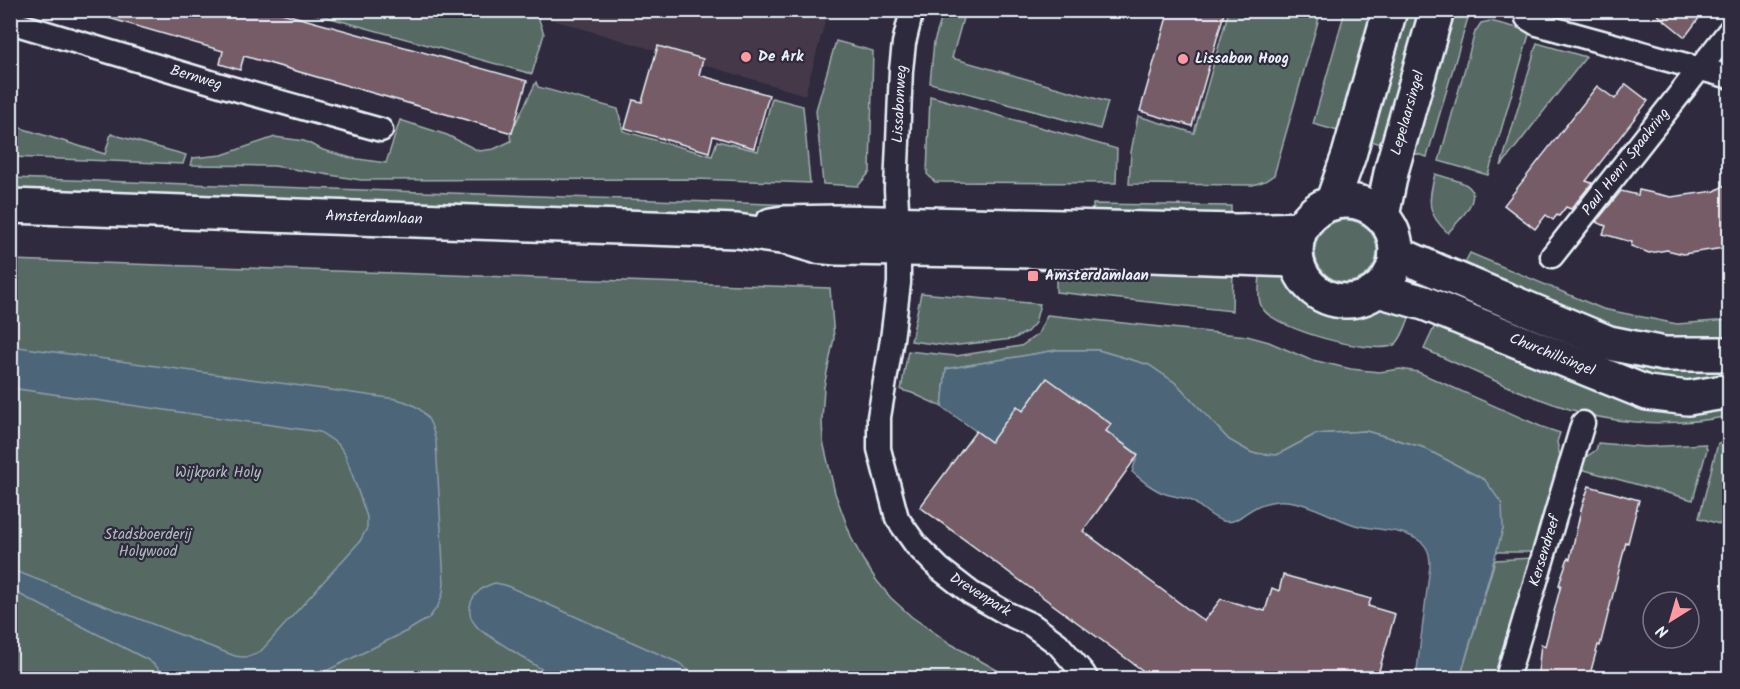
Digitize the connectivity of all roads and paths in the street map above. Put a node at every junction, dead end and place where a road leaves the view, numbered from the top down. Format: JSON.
{"nodes":[{"id":1,"x":912,"y":10,"type":"edge"},
{"id":2,"x":1390,"y":10,"type":"edge"},
{"id":3,"x":1437,"y":10,"type":"edge"},
{"id":4,"x":1529,"y":10,"type":"edge"},
{"id":5,"x":10,"y":22,"type":"edge"},
{"id":6,"x":1730,"y":30,"type":"edge"},
{"id":7,"x":1700,"y":68,"type":"junction"},
{"id":8,"x":1730,"y":77,"type":"edge"},
{"id":9,"x":381,"y":130,"type":"dead end"},
{"id":10,"x":1332,"y":203,"type":"junction"},
{"id":11,"x":10,"y":206,"type":"edge"},
{"id":12,"x":1382,"y":216,"type":"junction"},
{"id":13,"x":897,"y":223,"type":"junction"},
{"id":14,"x":1298,"y":244,"type":"junction"},
{"id":15,"x":1396,"y":252,"type":"junction"},
{"id":16,"x":1552,"y":256,"type":"dead end"},
{"id":17,"x":1378,"y":290,"type":"junction"},
{"id":18,"x":1730,"y":354,"type":"edge"},
{"id":19,"x":1730,"y":391,"type":"edge"},
{"id":20,"x":1583,"y":423,"type":"dead end"},
{"id":21,"x":1086,"y":678,"type":"edge"},
{"id":22,"x":1507,"y":678,"type":"edge"}],
"edges":[{"from":1,"to":13,"type":"street","name":"Lissabonweg"},
{"from":2,"to":10,"type":"street"},
{"from":3,"to":12,"type":"street","name":"Lepelaarsingel"},
{"from":4,"to":7,"type":"street"},
{"from":5,"to":9,"type":"street","name":"Bernweg"},
{"from":6,"to":7,"type":"street","name":"Paul Henri Spaakring"},
{"from":7,"to":8,"type":"street"},
{"from":7,"to":16,"type":"street","name":"Paul Henri Spaakring"},
{"from":10,"to":12,"type":"street"},
{"from":10,"to":14,"type":"street"},
{"from":11,"to":13,"type":"street","name":"Amsterdamlaan"},
{"from":12,"to":15,"type":"street"},
{"from":13,"to":14,"type":"street","name":"Amsterdamlaan"},
{"from":13,"to":21,"type":"street","name":"Drevenpark"},
{"from":14,"to":17,"type":"street"},
{"from":15,"to":17,"type":"street"},
{"from":15,"to":18,"type":"street"},
{"from":17,"to":19,"type":"street","name":"Churchillsingel"},
{"from":20,"to":22,"type":"street","name":"Kersendreef"}]}
